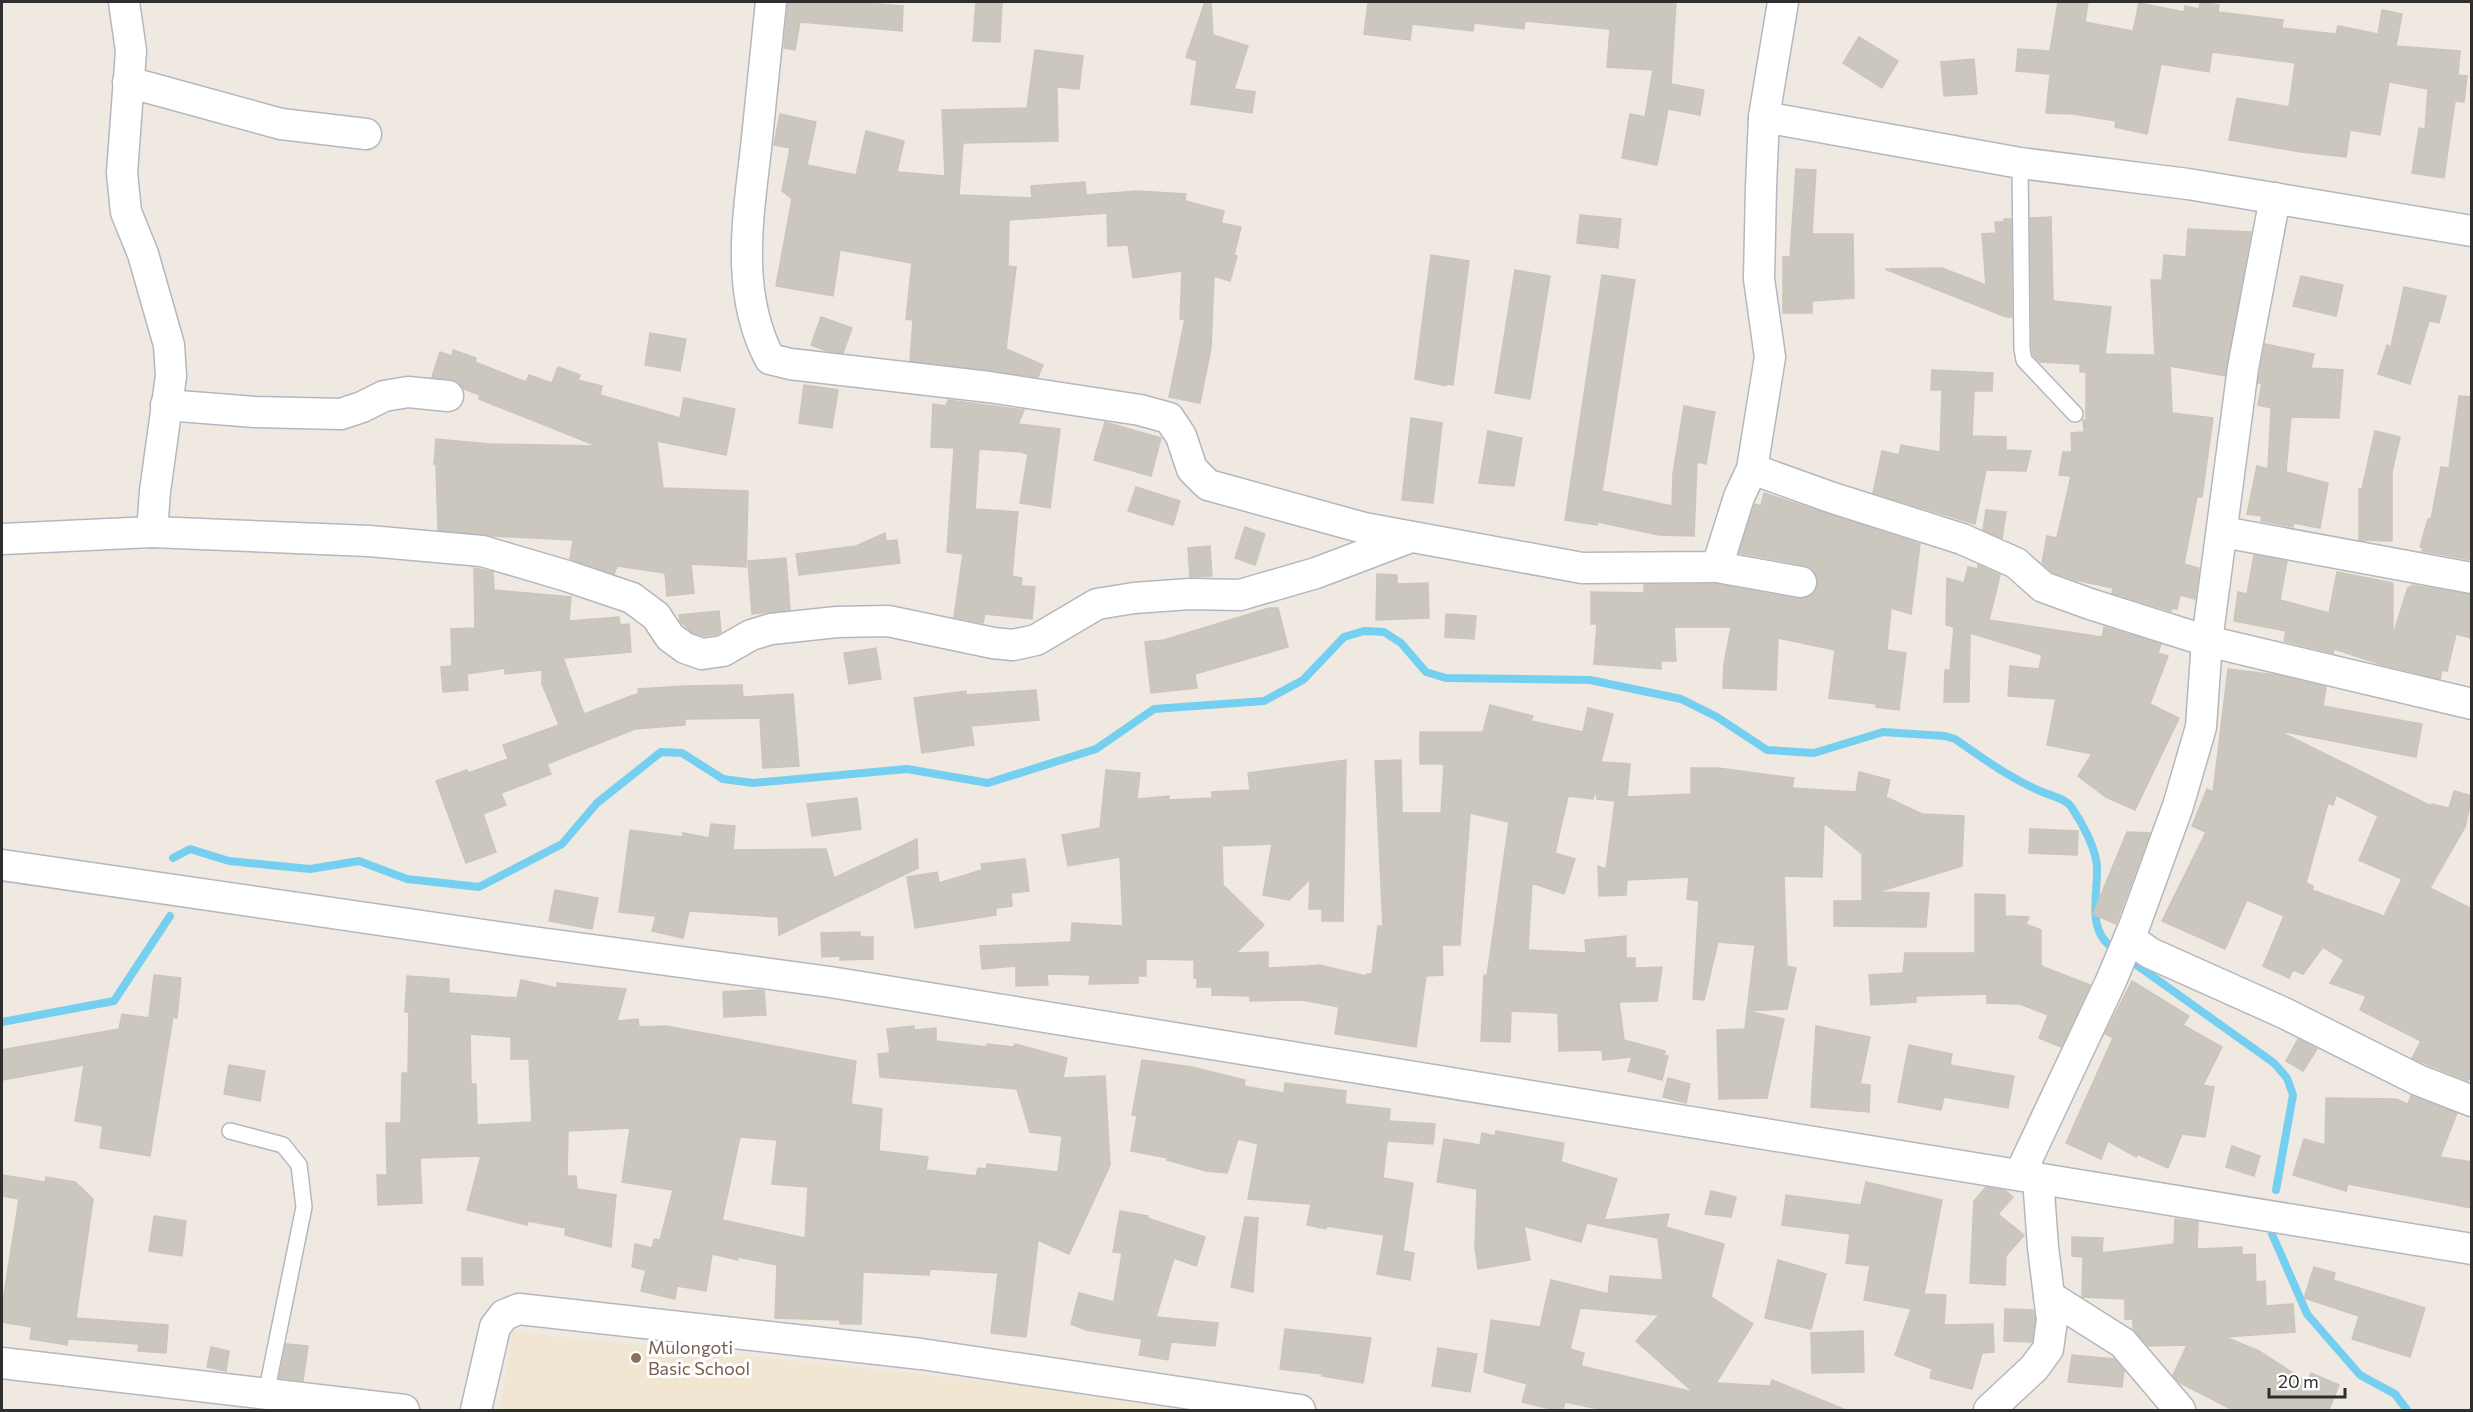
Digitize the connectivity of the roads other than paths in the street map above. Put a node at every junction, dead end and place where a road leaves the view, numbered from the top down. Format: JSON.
{"nodes":[{"id":1,"x":124,"y":2,"type":"edge"},
{"id":2,"x":771,"y":2,"type":"edge"},
{"id":3,"x":1783,"y":2,"type":"edge"},
{"id":4,"x":128,"y":81,"type":"junction"},
{"id":5,"x":1764,"y":117,"type":"junction"},
{"id":6,"x":366,"y":134,"type":"dead end"},
{"id":7,"x":2020,"y":163,"type":"junction"},
{"id":8,"x":2275,"y":198,"type":"junction"},
{"id":9,"x":2472,"y":231,"type":"edge"},
{"id":10,"x":448,"y":396,"type":"dead end"},
{"id":11,"x":166,"y":405,"type":"junction"},
{"id":12,"x":2075,"y":414,"type":"dead end"},
{"id":13,"x":1752,"y":469,"type":"junction"},
{"id":14,"x":152,"y":532,"type":"junction"},
{"id":15,"x":2223,"y":532,"type":"junction"},
{"id":16,"x":1411,"y":537,"type":"junction"},
{"id":17,"x":2,"y":539,"type":"edge"},
{"id":18,"x":1717,"y":567,"type":"junction"},
{"id":19,"x":2472,"y":578,"type":"edge"},
{"id":20,"x":1801,"y":582,"type":"dead end"},
{"id":21,"x":2207,"y":641,"type":"junction"},
{"id":22,"x":2472,"y":704,"type":"edge"},
{"id":23,"x":2,"y":865,"type":"edge"},
{"id":24,"x":2129,"y":938,"type":"junction"},
{"id":25,"x":2472,"y":1101,"type":"edge"},
{"id":26,"x":230,"y":1131,"type":"dead end"},
{"id":27,"x":2029,"y":1177,"type":"junction"},
{"id":28,"x":2472,"y":1249,"type":"edge"},
{"id":29,"x":2049,"y":1296,"type":"junction"},
{"id":30,"x":2,"y":1363,"type":"edge"},
{"id":31,"x":266,"y":1394,"type":"junction"},
{"id":32,"x":404,"y":1410,"type":"edge"},
{"id":33,"x":476,"y":1410,"type":"edge"},
{"id":34,"x":1300,"y":1410,"type":"edge"},
{"id":35,"x":1989,"y":1410,"type":"edge"},
{"id":36,"x":2180,"y":1410,"type":"edge"}],
"edges":[{"from":1,"to":4,"type":"street"},
{"from":2,"to":16,"type":"street"},
{"from":3,"to":5,"type":"street"},
{"from":4,"to":6,"type":"street"},
{"from":4,"to":11,"type":"street"},
{"from":5,"to":7,"type":"street"},
{"from":5,"to":13,"type":"street"},
{"from":7,"to":8,"type":"street"},
{"from":7,"to":12,"type":"lane"},
{"from":8,"to":9,"type":"street"},
{"from":8,"to":15,"type":"street"},
{"from":10,"to":11,"type":"street"},
{"from":11,"to":14,"type":"street"},
{"from":13,"to":18,"type":"street"},
{"from":13,"to":21,"type":"street"},
{"from":14,"to":16,"type":"street"},
{"from":14,"to":17,"type":"street"},
{"from":15,"to":19,"type":"street"},
{"from":15,"to":21,"type":"street"},
{"from":16,"to":18,"type":"street"},
{"from":18,"to":20,"type":"street"},
{"from":21,"to":22,"type":"street"},
{"from":21,"to":24,"type":"street"},
{"from":23,"to":27,"type":"street"},
{"from":24,"to":25,"type":"street"},
{"from":24,"to":27,"type":"street"},
{"from":26,"to":31,"type":"lane"},
{"from":27,"to":28,"type":"street"},
{"from":27,"to":29,"type":"street"},
{"from":29,"to":35,"type":"street"},
{"from":29,"to":36,"type":"street"},
{"from":30,"to":31,"type":"street"},
{"from":31,"to":32,"type":"street"},
{"from":33,"to":34,"type":"street"}]}
